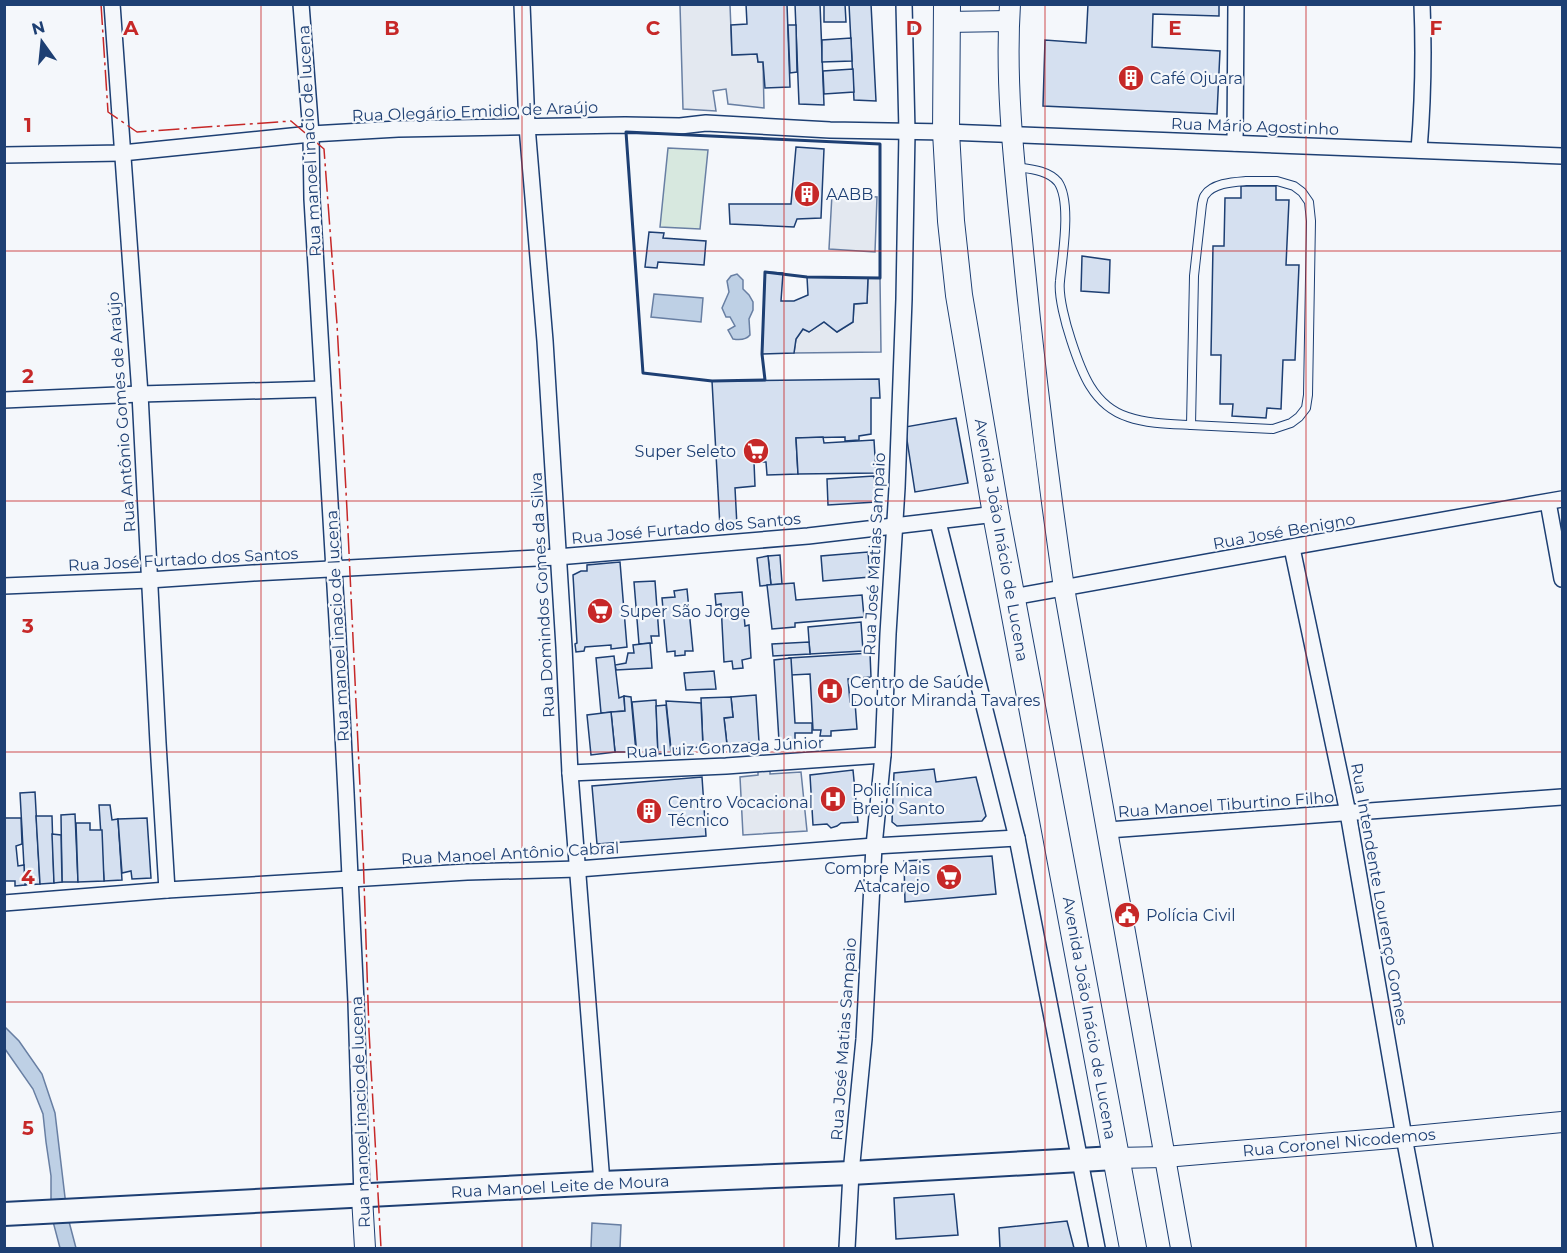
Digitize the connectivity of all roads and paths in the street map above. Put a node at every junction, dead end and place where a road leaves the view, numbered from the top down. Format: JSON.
{"nodes":[{"id":1,"x":112,"y":4,"type":"edge"},
{"id":2,"x":301,"y":4,"type":"edge"},
{"id":3,"x":522,"y":4,"type":"edge"},
{"id":4,"x":904,"y":4,"type":"edge"},
{"id":5,"x":1236,"y":4,"type":"edge"},
{"id":6,"x":1422,"y":4,"type":"edge"},
{"id":7,"x":946,"y":13,"type":"edge"},
{"id":8,"x":1010,"y":13,"type":"edge"},
{"id":9,"x":527,"y":126,"type":"junction"},
{"id":10,"x":907,"y":132,"type":"junction"},
{"id":11,"x":946,"y":132,"type":"junction"},
{"id":12,"x":311,"y":134,"type":"junction"},
{"id":13,"x":1011,"y":135,"type":"junction"},
{"id":14,"x":1235,"y":143,"type":"junction"},
{"id":15,"x":1419,"y":150,"type":"junction"},
{"id":16,"x":122,"y":153,"type":"junction"},
{"id":17,"x":4,"y":155,"type":"edge"},
{"id":18,"x":1563,"y":156,"type":"edge"},
{"id":19,"x":1015,"y":167,"type":"junction"},
{"id":20,"x":323,"y":389,"type":"junction"},
{"id":21,"x":140,"y":394,"type":"junction"},
{"id":22,"x":4,"y":400,"type":"edge"},
{"id":23,"x":1191,"y":425,"type":"junction"},
{"id":24,"x":1555,"y":501,"type":"edge"},
{"id":25,"x":996,"y":514,"type":"junction"},
{"id":26,"x":938,"y":522,"type":"junction"},
{"id":27,"x":895,"y":526,"type":"junction"},
{"id":28,"x":1292,"y":548,"type":"junction"},
{"id":29,"x":557,"y":557,"type":"junction"},
{"id":30,"x":334,"y":568,"type":"junction"},
{"id":31,"x":1563,"y":579,"type":"edge"},
{"id":32,"x":149,"y":580,"type":"junction"},
{"id":33,"x":4,"y":586,"type":"edge"},
{"id":34,"x":1064,"y":588,"type":"junction"},
{"id":35,"x":1011,"y":597,"type":"junction"},
{"id":36,"x":883,"y":755,"type":"junction"},
{"id":37,"x":570,"y":773,"type":"junction"},
{"id":38,"x":1563,"y":797,"type":"edge"},
{"id":39,"x":1348,"y":813,"type":"junction"},
{"id":40,"x":1108,"y":830,"type":"junction"},
{"id":41,"x":1017,"y":838,"type":"junction"},
{"id":42,"x":874,"y":846,"type":"junction"},
{"id":43,"x":578,"y":869,"type":"junction"},
{"id":44,"x":351,"y":880,"type":"junction"},
{"id":45,"x":167,"y":890,"type":"junction"},
{"id":46,"x":4,"y":903,"type":"edge"},
{"id":47,"x":1563,"y":1122,"type":"edge"},
{"id":48,"x":1404,"y":1137,"type":"junction"},
{"id":49,"x":1165,"y":1157,"type":"junction"},
{"id":50,"x":1115,"y":1158,"type":"junction"},
{"id":51,"x":1080,"y":1159,"type":"junction"},
{"id":52,"x":851,"y":1173,"type":"junction"},
{"id":53,"x":602,"y":1183,"type":"junction"},
{"id":54,"x":362,"y":1197,"type":"junction"},
{"id":55,"x":4,"y":1214,"type":"edge"},
{"id":56,"x":365,"y":1248,"type":"edge"},
{"id":57,"x":847,"y":1248,"type":"edge"},
{"id":58,"x":1097,"y":1248,"type":"edge"},
{"id":59,"x":1133,"y":1248,"type":"edge"},
{"id":60,"x":1181,"y":1248,"type":"edge"},
{"id":61,"x":1425,"y":1248,"type":"edge"}],
"edges":[{"from":1,"to":16,"type":"street","name":"Rua Antônio Gomes de Araújo"},
{"from":2,"to":12,"type":"street","name":"Rua manoel inacio de lucena"},
{"from":3,"to":9,"type":"street","name":"Rua Domindos Gomes da Silva"},
{"from":4,"to":10,"type":"street","name":"Rua José Matias Sampaio"},
{"from":5,"to":14,"type":"street"},
{"from":6,"to":15,"type":"street"},
{"from":7,"to":8,"type":"street"},
{"from":7,"to":11,"type":"highway","name":"Avenida João Inácio de Lucena"},
{"from":8,"to":13,"type":"street"},
{"from":9,"to":10,"type":"street","name":"Rua Olegário Emidio de Araújo"},
{"from":9,"to":12,"type":"street","name":"Rua Olegário Emidio de Araújo"},
{"from":9,"to":29,"type":"street","name":"Rua Domindos Gomes da Silva"},
{"from":10,"to":11,"type":"street","name":"Rua Olegário Emidio de Araújo"},
{"from":10,"to":27,"type":"street","name":"Rua José Matias Sampaio"},
{"from":11,"to":13,"type":"street","name":"Rua Mário Agostinho"},
{"from":11,"to":25,"type":"highway","name":"Avenida João Inácio de Lucena"},
{"from":12,"to":16,"type":"street","name":"Rua Olegário Emidio de Araújo"},
{"from":12,"to":20,"type":"street","name":"Rua manoel inacio de lucena"},
{"from":13,"to":14,"type":"street","name":"Rua Mário Agostinho"},
{"from":13,"to":19,"type":"street"},
{"from":14,"to":15,"type":"street","name":"Rua Mário Agostinho"},
{"from":15,"to":18,"type":"street","name":"Rua Mário Agostinho"},
{"from":16,"to":17,"type":"street","name":"Rua Olegário Emidio de Araújo"},
{"from":16,"to":21,"type":"street","name":"Rua Antônio Gomes de Araújo"},
{"from":19,"to":23,"type":"lane"},
{"from":19,"to":34,"type":"street"},
{"from":20,"to":21,"type":"street"},
{"from":20,"to":30,"type":"street","name":"Rua manoel inacio de lucena"},
{"from":21,"to":22,"type":"street"},
{"from":21,"to":32,"type":"street","name":"Rua Antônio Gomes de Araújo"},
{"from":23,"to":23,"type":"lane"},
{"from":24,"to":28,"type":"street","name":"Rua José Benigno"},
{"from":24,"to":31,"type":"street"},
{"from":25,"to":26,"type":"street","name":"Rua José Furtado dos Santos"},
{"from":25,"to":35,"type":"highway","name":"Avenida João Inácio de Lucena"},
{"from":26,"to":27,"type":"street","name":"Rua José Furtado dos Santos"},
{"from":26,"to":41,"type":"street"},
{"from":27,"to":29,"type":"street","name":"Rua José Furtado dos Santos"},
{"from":27,"to":36,"type":"street","name":"Rua José Matias Sampaio"},
{"from":28,"to":34,"type":"street","name":"Rua José Benigno"},
{"from":28,"to":39,"type":"street","name":"Rua Intendente Lourenço Gomes"},
{"from":29,"to":30,"type":"street","name":"Rua José Furtado dos Santos"},
{"from":29,"to":37,"type":"street","name":"Rua Domindos Gomes da Silva"},
{"from":30,"to":32,"type":"street","name":"Rua José Furtado dos Santos"},
{"from":30,"to":44,"type":"street","name":"Rua manoel inacio de lucena"},
{"from":32,"to":33,"type":"street","name":"Rua José Furtado dos Santos"},
{"from":32,"to":45,"type":"street","name":"Rua Antônio Gomes de Araújo"},
{"from":34,"to":35,"type":"street","name":"Rua José Benigno"},
{"from":34,"to":40,"type":"street"},
{"from":35,"to":50,"type":"highway","name":"Avenida João Inácio de Lucena"},
{"from":36,"to":37,"type":"street","name":"Rua Luiz Gonzaga Júnior"},
{"from":36,"to":42,"type":"street","name":"Rua José Matias Sampaio"},
{"from":37,"to":43,"type":"street","name":"Rua Domindos Gomes da Silva"},
{"from":38,"to":39,"type":"street","name":"Rua Manoel Tiburtino Filho"},
{"from":39,"to":40,"type":"street","name":"Rua Manoel Tiburtino Filho"},
{"from":39,"to":48,"type":"street","name":"Rua Intendente Lourenço Gomes"},
{"from":40,"to":49,"type":"street"},
{"from":41,"to":42,"type":"street","name":"Rua Manoel Antônio Cabral"},
{"from":41,"to":51,"type":"street"},
{"from":42,"to":43,"type":"street","name":"Rua Manoel Antônio Cabral"},
{"from":42,"to":52,"type":"street","name":"Rua José Matias Sampaio"},
{"from":43,"to":44,"type":"street","name":"Rua Manoel Antônio Cabral"},
{"from":43,"to":53,"type":"street","name":"Rua Domindos Gomes da Silva"},
{"from":44,"to":45,"type":"street","name":"Rua Manoel Antônio Cabral"},
{"from":44,"to":54,"type":"street","name":"Rua manoel inacio de lucena"},
{"from":45,"to":46,"type":"street","name":"Rua Manoel Antônio Cabral"},
{"from":47,"to":48,"type":"street","name":"Rua Coronel Nicodemos"},
{"from":48,"to":49,"type":"street","name":"Rua Coronel Nicodemos"},
{"from":48,"to":61,"type":"street","name":"Rua Intendente Lourenço Gomes"},
{"from":49,"to":50,"type":"street","name":"Rua Coronel Nicodemos"},
{"from":49,"to":60,"type":"street"},
{"from":50,"to":51,"type":"main road","name":"Rua Manoel Leite de Moura"},
{"from":50,"to":59,"type":"highway","name":"Avenida João Inácio de Lucena"},
{"from":51,"to":52,"type":"main road","name":"Rua Manoel Leite de Moura"},
{"from":51,"to":58,"type":"street"},
{"from":52,"to":53,"type":"main road","name":"Rua Manoel Leite de Moura"},
{"from":52,"to":57,"type":"street","name":"Rua José Matias Sampaio"},
{"from":53,"to":54,"type":"main road","name":"Rua Manoel Leite de Moura"},
{"from":54,"to":55,"type":"main road","name":"Rua Manoel Leite de Moura"},
{"from":54,"to":56,"type":"street","name":"Rua manoel inacio de lucena"}]}
